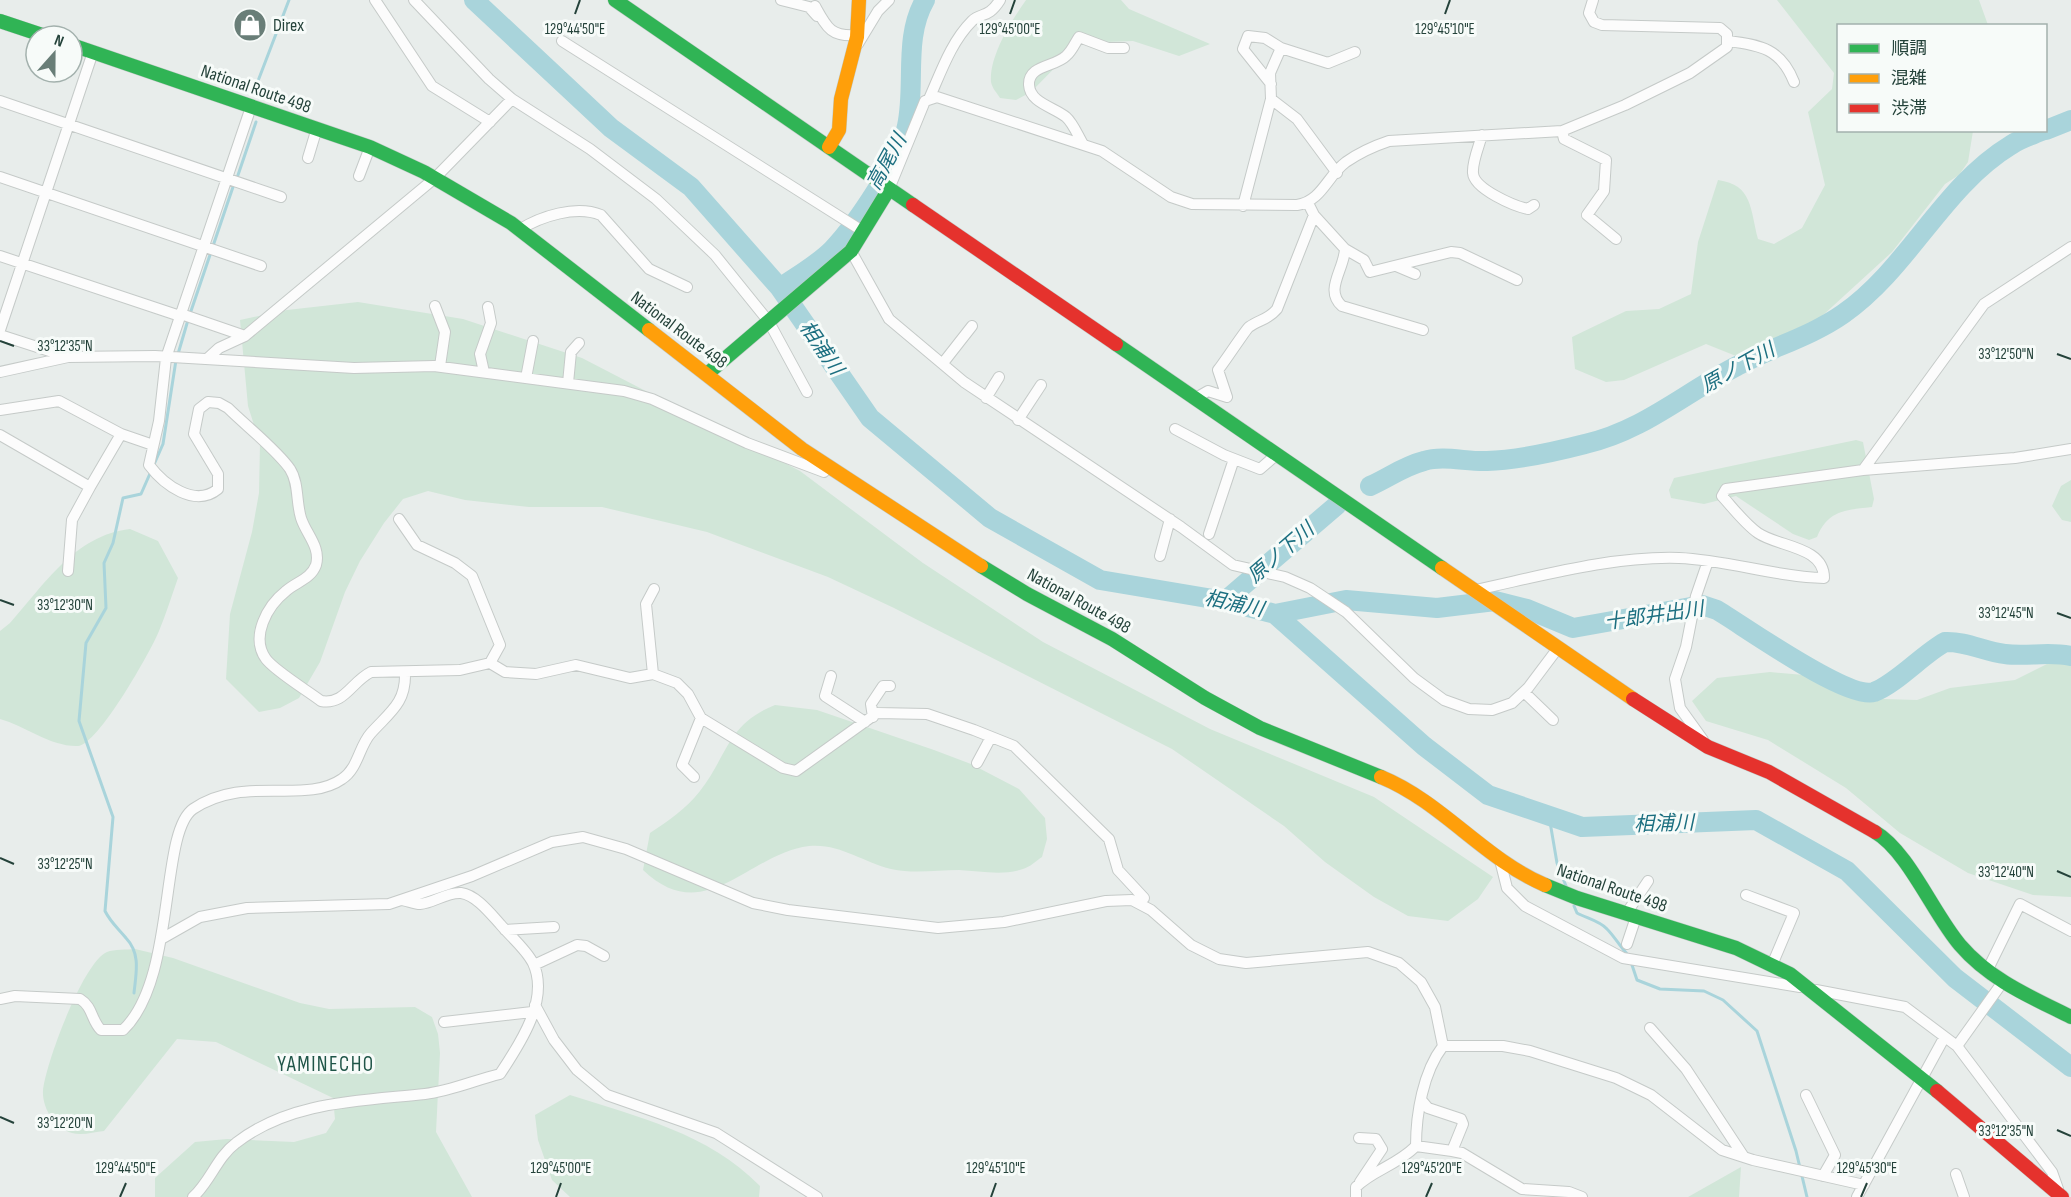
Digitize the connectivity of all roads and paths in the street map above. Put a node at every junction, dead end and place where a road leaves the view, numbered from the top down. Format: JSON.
{"nodes":[{"id":1,"x":375,"y":0,"type":"edge"},
{"id":2,"x":414,"y":0,"type":"edge"},
{"id":3,"x":615,"y":0,"type":"edge"},
{"id":4,"x":781,"y":0,"type":"edge"},
{"id":5,"x":859,"y":0,"type":"edge"},
{"id":6,"x":889,"y":0,"type":"edge"},
{"id":7,"x":1000,"y":0,"type":"edge"},
{"id":8,"x":1593,"y":0,"type":"edge"},
{"id":9,"x":815,"y":6,"type":"dead end"},
{"id":10,"x":0,"y":21,"type":"edge"},
{"id":11,"x":824,"y":22,"type":"junction"},
{"id":12,"x":24,"y":29,"type":"edge"},
{"id":13,"x":857,"y":35,"type":"junction"},
{"id":14,"x":562,"y":41,"type":"dead end"},
{"id":15,"x":1728,"y":41,"type":"junction"},
{"id":16,"x":1124,"y":48,"type":"dead end"},
{"id":17,"x":1281,"y":48,"type":"junction"},
{"id":18,"x":84,"y":49,"type":"edge"},
{"id":19,"x":854,"y":50,"type":"junction"},
{"id":20,"x":93,"y":52,"type":"junction"},
{"id":21,"x":1355,"y":52,"type":"dead end"},
{"id":22,"x":1794,"y":82,"type":"dead end"},
{"id":23,"x":1271,"y":84,"type":"junction"},
{"id":24,"x":512,"y":99,"type":"junction"},
{"id":25,"x":929,"y":99,"type":"junction"},
{"id":26,"x":1271,"y":99,"type":"junction"},
{"id":27,"x":0,"y":101,"type":"edge"},
{"id":28,"x":251,"y":107,"type":"junction"},
{"id":29,"x":490,"y":122,"type":"junction"},
{"id":30,"x":69,"y":125,"type":"junction"},
{"id":31,"x":317,"y":128,"type":"junction"},
{"id":32,"x":1562,"y":131,"type":"junction"},
{"id":33,"x":1482,"y":135,"type":"junction"},
{"id":34,"x":1083,"y":144,"type":"junction"},
{"id":35,"x":370,"y":147,"type":"junction"},
{"id":36,"x":829,"y":147,"type":"junction"},
{"id":37,"x":308,"y":158,"type":"dead end"},
{"id":38,"x":1337,"y":172,"type":"junction"},
{"id":39,"x":359,"y":176,"type":"dead end"},
{"id":40,"x":0,"y":177,"type":"edge"},
{"id":41,"x":435,"y":178,"type":"junction"},
{"id":42,"x":228,"y":179,"type":"junction"},
{"id":43,"x":880,"y":183,"type":"junction"},
{"id":44,"x":46,"y":193,"type":"junction"},
{"id":45,"x":281,"y":197,"type":"dead end"},
{"id":46,"x":1308,"y":203,"type":"junction"},
{"id":47,"x":1534,"y":205,"type":"dead end"},
{"id":48,"x":1243,"y":206,"type":"junction"},
{"id":49,"x":1314,"y":214,"type":"junction"},
{"id":50,"x":519,"y":230,"type":"junction"},
{"id":51,"x":860,"y":230,"type":"junction"},
{"id":52,"x":1616,"y":238,"type":"dead end"},
{"id":53,"x":206,"y":247,"type":"junction"},
{"id":54,"x":2071,"y":247,"type":"edge"},
{"id":55,"x":1345,"y":249,"type":"junction"},
{"id":56,"x":851,"y":251,"type":"junction"},
{"id":57,"x":0,"y":256,"type":"edge"},
{"id":58,"x":22,"y":264,"type":"junction"},
{"id":59,"x":261,"y":266,"type":"dead end"},
{"id":60,"x":1396,"y":266,"type":"junction"},
{"id":61,"x":1415,"y":274,"type":"dead end"},
{"id":62,"x":1517,"y":280,"type":"dead end"},
{"id":63,"x":687,"y":287,"type":"dead end"},
{"id":64,"x":435,"y":306,"type":"dead end"},
{"id":65,"x":488,"y":307,"type":"dead end"},
{"id":66,"x":185,"y":316,"type":"junction"},
{"id":67,"x":772,"y":320,"type":"junction"},
{"id":68,"x":972,"y":326,"type":"dead end"},
{"id":69,"x":0,"y":330,"type":"edge"},
{"id":70,"x":1423,"y":330,"type":"dead end"},
{"id":71,"x":0,"y":335,"type":"edge"},
{"id":72,"x":245,"y":336,"type":"junction"},
{"id":73,"x":533,"y":341,"type":"dead end"},
{"id":74,"x":579,"y":342,"type":"dead end"},
{"id":75,"x":68,"y":357,"type":"junction"},
{"id":76,"x":168,"y":358,"type":"junction"},
{"id":77,"x":207,"y":359,"type":"junction"},
{"id":78,"x":943,"y":363,"type":"junction"},
{"id":79,"x":440,"y":366,"type":"junction"},
{"id":80,"x":0,"y":372,"type":"edge"},
{"id":81,"x":484,"y":372,"type":"junction"},
{"id":82,"x":707,"y":374,"type":"junction"},
{"id":83,"x":999,"y":377,"type":"dead end"},
{"id":84,"x":526,"y":378,"type":"junction"},
{"id":85,"x":568,"y":383,"type":"junction"},
{"id":86,"x":1041,"y":384,"type":"dead end"},
{"id":87,"x":807,"y":392,"type":"dead end"},
{"id":88,"x":986,"y":398,"type":"junction"},
{"id":89,"x":1194,"y":399,"type":"junction"},
{"id":90,"x":0,"y":410,"type":"edge"},
{"id":91,"x":1018,"y":420,"type":"junction"},
{"id":92,"x":1175,"y":429,"type":"dead end"},
{"id":93,"x":121,"y":434,"type":"junction"},
{"id":94,"x":0,"y":435,"type":"edge"},
{"id":95,"x":153,"y":445,"type":"junction"},
{"id":96,"x":2071,"y":449,"type":"edge"},
{"id":97,"x":1276,"y":455,"type":"junction"},
{"id":98,"x":1234,"y":459,"type":"junction"},
{"id":99,"x":1863,"y":470,"type":"junction"},
{"id":100,"x":844,"y":479,"type":"junction"},
{"id":101,"x":90,"y":487,"type":"junction"},
{"id":102,"x":399,"y":519,"type":"dead end"},
{"id":103,"x":1170,"y":519,"type":"junction"},
{"id":104,"x":1209,"y":534,"type":"dead end"},
{"id":105,"x":1160,"y":556,"type":"dead end"},
{"id":106,"x":1708,"y":561,"type":"junction"},
{"id":107,"x":68,"y":571,"type":"dead end"},
{"id":108,"x":654,"y":589,"type":"dead end"},
{"id":109,"x":1475,"y":590,"type":"junction"},
{"id":110,"x":1558,"y":648,"type":"junction"},
{"id":111,"x":490,"y":663,"type":"junction"},
{"id":112,"x":405,"y":673,"type":"junction"},
{"id":113,"x":653,"y":674,"type":"junction"},
{"id":114,"x":831,"y":676,"type":"dead end"},
{"id":115,"x":890,"y":686,"type":"dead end"},
{"id":116,"x":1524,"y":692,"type":"junction"},
{"id":117,"x":701,"y":718,"type":"junction"},
{"id":118,"x":869,"y":719,"type":"junction"},
{"id":119,"x":1553,"y":720,"type":"dead end"},
{"id":120,"x":991,"y":737,"type":"junction"},
{"id":121,"x":1708,"y":747,"type":"junction"},
{"id":122,"x":976,"y":763,"type":"dead end"},
{"id":123,"x":694,"y":777,"type":"dead end"},
{"id":124,"x":1499,"y":858,"type":"junction"},
{"id":125,"x":1648,"y":881,"type":"dead end"},
{"id":126,"x":1746,"y":895,"type":"dead end"},
{"id":127,"x":1144,"y":898,"type":"dead end"},
{"id":128,"x":402,"y":900,"type":"junction"},
{"id":129,"x":1631,"y":915,"type":"junction"},
{"id":130,"x":554,"y":927,"type":"dead end"},
{"id":131,"x":506,"y":930,"type":"junction"},
{"id":132,"x":2071,"y":931,"type":"edge"},
{"id":133,"x":163,"y":938,"type":"junction"},
{"id":134,"x":1627,"y":944,"type":"dead end"},
{"id":135,"x":603,"y":956,"type":"dead end"},
{"id":136,"x":534,"y":965,"type":"junction"},
{"id":137,"x":1772,"y":965,"type":"junction"},
{"id":138,"x":1987,"y":971,"type":"junction"},
{"id":139,"x":2001,"y":985,"type":"junction"},
{"id":140,"x":1811,"y":989,"type":"junction"},
{"id":141,"x":0,"y":999,"type":"edge"},
{"id":142,"x":534,"y":1008,"type":"junction"},
{"id":143,"x":2071,"y":1017,"type":"edge"},
{"id":144,"x":444,"y":1022,"type":"dead end"},
{"id":145,"x":1650,"y":1028,"type":"dead end"},
{"id":146,"x":1944,"y":1038,"type":"junction"},
{"id":147,"x":1443,"y":1046,"type":"junction"},
{"id":148,"x":1957,"y":1046,"type":"junction"},
{"id":149,"x":1922,"y":1079,"type":"junction"},
{"id":150,"x":1811,"y":1100,"type":"dead end"},
{"id":151,"x":1422,"y":1101,"type":"junction"},
{"id":152,"x":1359,"y":1138,"type":"dead end"},
{"id":153,"x":1416,"y":1146,"type":"junction"},
{"id":154,"x":1452,"y":1150,"type":"junction"},
{"id":155,"x":1744,"y":1157,"type":"junction"},
{"id":156,"x":1956,"y":1174,"type":"dead end"},
{"id":157,"x":1823,"y":1176,"type":"junction"},
{"id":158,"x":1358,"y":1185,"type":"junction"},
{"id":159,"x":1864,"y":1185,"type":"junction"},
{"id":160,"x":2060,"y":1196,"type":"edge"},
{"id":161,"x":193,"y":1197,"type":"edge"},
{"id":162,"x":817,"y":1197,"type":"edge"},
{"id":163,"x":1356,"y":1197,"type":"edge"},
{"id":164,"x":1582,"y":1197,"type":"edge"},
{"id":165,"x":1857,"y":1197,"type":"edge"},
{"id":166,"x":1964,"y":1197,"type":"edge"}],
"edges":[{"from":1,"to":29,"type":"street"},
{"from":2,"to":24,"type":"street"},
{"from":3,"to":36,"type":"main road"},
{"from":4,"to":11,"type":"street"},
{"from":5,"to":13,"type":"main road"},
{"from":6,"to":19,"type":"street"},
{"from":7,"to":25,"type":"street"},
{"from":8,"to":15,"type":"street"},
{"from":9,"to":11,"type":"street"},
{"from":10,"to":12,"type":"main road"},
{"from":11,"to":13,"type":"street"},
{"from":13,"to":19,"type":"main road"},
{"from":14,"to":51,"type":"street"},
{"from":15,"to":22,"type":"street"},
{"from":15,"to":32,"type":"street"},
{"from":16,"to":34,"type":"street"},
{"from":17,"to":21,"type":"street"},
{"from":17,"to":23,"type":"street"},
{"from":17,"to":23,"type":"street"},
{"from":18,"to":20,"type":"main road","name":"National Route 498"},
{"from":19,"to":36,"type":"main road"},
{"from":20,"to":28,"type":"main road","name":"National Route 498"},
{"from":20,"to":30,"type":"street"},
{"from":23,"to":26,"type":"street"},
{"from":24,"to":29,"type":"street"},
{"from":24,"to":67,"type":"street"},
{"from":25,"to":34,"type":"street"},
{"from":25,"to":43,"type":"street"},
{"from":26,"to":38,"type":"street"},
{"from":26,"to":48,"type":"street"},
{"from":27,"to":30,"type":"street"},
{"from":28,"to":31,"type":"main road","name":"National Route 498"},
{"from":28,"to":42,"type":"street"},
{"from":29,"to":41,"type":"street"},
{"from":30,"to":42,"type":"street"},
{"from":30,"to":44,"type":"street"},
{"from":31,"to":35,"type":"main road","name":"National Route 498"},
{"from":31,"to":37,"type":"street"},
{"from":32,"to":33,"type":"street"},
{"from":32,"to":52,"type":"street"},
{"from":33,"to":38,"type":"street"},
{"from":33,"to":47,"type":"street"},
{"from":34,"to":48,"type":"street"},
{"from":35,"to":39,"type":"street"},
{"from":35,"to":41,"type":"main road","name":"National Route 498"},
{"from":36,"to":43,"type":"main road"},
{"from":38,"to":46,"type":"street"},
{"from":40,"to":44,"type":"street"},
{"from":41,"to":50,"type":"main road","name":"National Route 498"},
{"from":41,"to":72,"type":"street"},
{"from":42,"to":45,"type":"street"},
{"from":42,"to":53,"type":"street"},
{"from":43,"to":51,"type":"main road"},
{"from":43,"to":89,"type":"main road"},
{"from":44,"to":53,"type":"street"},
{"from":44,"to":58,"type":"street"},
{"from":46,"to":48,"type":"street"},
{"from":46,"to":49,"type":"street"},
{"from":49,"to":55,"type":"street"},
{"from":49,"to":89,"type":"street"},
{"from":50,"to":63,"type":"street"},
{"from":50,"to":82,"type":"main road","name":"National Route 498"},
{"from":51,"to":56,"type":"main road"},
{"from":53,"to":59,"type":"street"},
{"from":53,"to":66,"type":"street"},
{"from":54,"to":99,"type":"street"},
{"from":55,"to":60,"type":"street"},
{"from":55,"to":70,"type":"street"},
{"from":56,"to":67,"type":"main road"},
{"from":56,"to":78,"type":"street"},
{"from":57,"to":58,"type":"street"},
{"from":58,"to":66,"type":"street"},
{"from":58,"to":69,"type":"street"},
{"from":60,"to":61,"type":"street"},
{"from":60,"to":62,"type":"street"},
{"from":64,"to":79,"type":"street"},
{"from":65,"to":81,"type":"street"},
{"from":66,"to":72,"type":"street"},
{"from":66,"to":76,"type":"street"},
{"from":67,"to":82,"type":"main road"},
{"from":67,"to":87,"type":"street"},
{"from":68,"to":78,"type":"street"},
{"from":71,"to":75,"type":"street"},
{"from":72,"to":77,"type":"street"},
{"from":73,"to":84,"type":"street"},
{"from":74,"to":85,"type":"street"},
{"from":75,"to":76,"type":"street"},
{"from":75,"to":80,"type":"street"},
{"from":76,"to":77,"type":"street"},
{"from":76,"to":95,"type":"street"},
{"from":77,"to":79,"type":"street"},
{"from":78,"to":88,"type":"street"},
{"from":79,"to":81,"type":"street"},
{"from":81,"to":84,"type":"street"},
{"from":82,"to":100,"type":"main road","name":"National Route 498"},
{"from":83,"to":88,"type":"street"},
{"from":84,"to":85,"type":"street"},
{"from":85,"to":100,"type":"street"},
{"from":86,"to":91,"type":"street"},
{"from":88,"to":91,"type":"street"},
{"from":89,"to":97,"type":"main road"},
{"from":90,"to":93,"type":"street"},
{"from":91,"to":103,"type":"street"},
{"from":92,"to":98,"type":"street"},
{"from":93,"to":95,"type":"street"},
{"from":93,"to":101,"type":"street"},
{"from":94,"to":101,"type":"street"},
{"from":95,"to":112,"type":"street"},
{"from":96,"to":99,"type":"street"},
{"from":97,"to":98,"type":"street"},
{"from":97,"to":109,"type":"main road"},
{"from":98,"to":104,"type":"street"},
{"from":99,"to":106,"type":"street"},
{"from":100,"to":124,"type":"main road","name":"National Route 498"},
{"from":101,"to":107,"type":"street"},
{"from":102,"to":111,"type":"street"},
{"from":103,"to":105,"type":"street"},
{"from":103,"to":116,"type":"street"},
{"from":106,"to":109,"type":"street"},
{"from":106,"to":121,"type":"street"},
{"from":108,"to":113,"type":"street"},
{"from":109,"to":110,"type":"main road"},
{"from":110,"to":116,"type":"street"},
{"from":110,"to":121,"type":"main road"},
{"from":111,"to":112,"type":"street"},
{"from":111,"to":113,"type":"street"},
{"from":112,"to":133,"type":"street"},
{"from":113,"to":117,"type":"street"},
{"from":114,"to":118,"type":"street"},
{"from":115,"to":118,"type":"street"},
{"from":116,"to":119,"type":"street"},
{"from":117,"to":118,"type":"street"},
{"from":117,"to":123,"type":"street"},
{"from":118,"to":120,"type":"street"},
{"from":120,"to":122,"type":"street"},
{"from":120,"to":127,"type":"street"},
{"from":121,"to":138,"type":"main road"},
{"from":124,"to":129,"type":"main road","name":"National Route 498"},
{"from":124,"to":140,"type":"street"},
{"from":125,"to":129,"type":"street"},
{"from":126,"to":137,"type":"street"},
{"from":128,"to":131,"type":"street"},
{"from":128,"to":133,"type":"street"},
{"from":128,"to":147,"type":"street"},
{"from":129,"to":134,"type":"street"},
{"from":129,"to":137,"type":"main road","name":"National Route 498"},
{"from":130,"to":131,"type":"street"},
{"from":131,"to":136,"type":"street"},
{"from":132,"to":138,"type":"street"},
{"from":133,"to":141,"type":"street"},
{"from":135,"to":136,"type":"street"},
{"from":136,"to":142,"type":"street"},
{"from":137,"to":140,"type":"main road","name":"National Route 498"},
{"from":138,"to":139,"type":"main road"},
{"from":139,"to":143,"type":"main road"},
{"from":139,"to":148,"type":"street"},
{"from":140,"to":146,"type":"street"},
{"from":140,"to":149,"type":"main road","name":"National Route 498"},
{"from":142,"to":144,"type":"street"},
{"from":142,"to":161,"type":"street"},
{"from":142,"to":162,"type":"street"},
{"from":145,"to":155,"type":"street"},
{"from":146,"to":148,"type":"street"},
{"from":146,"to":149,"type":"street"},
{"from":147,"to":151,"type":"street"},
{"from":147,"to":155,"type":"street"},
{"from":148,"to":160,"type":"street"},
{"from":149,"to":159,"type":"street"},
{"from":149,"to":160,"type":"main road","name":"National Route 498"},
{"from":150,"to":157,"type":"street"},
{"from":151,"to":153,"type":"street"},
{"from":151,"to":154,"type":"street"},
{"from":152,"to":158,"type":"street"},
{"from":153,"to":154,"type":"street"},
{"from":153,"to":158,"type":"street"},
{"from":154,"to":164,"type":"street"},
{"from":155,"to":157,"type":"street"},
{"from":156,"to":166,"type":"street"},
{"from":157,"to":159,"type":"street"},
{"from":158,"to":163,"type":"street"},
{"from":159,"to":165,"type":"street"}]}
